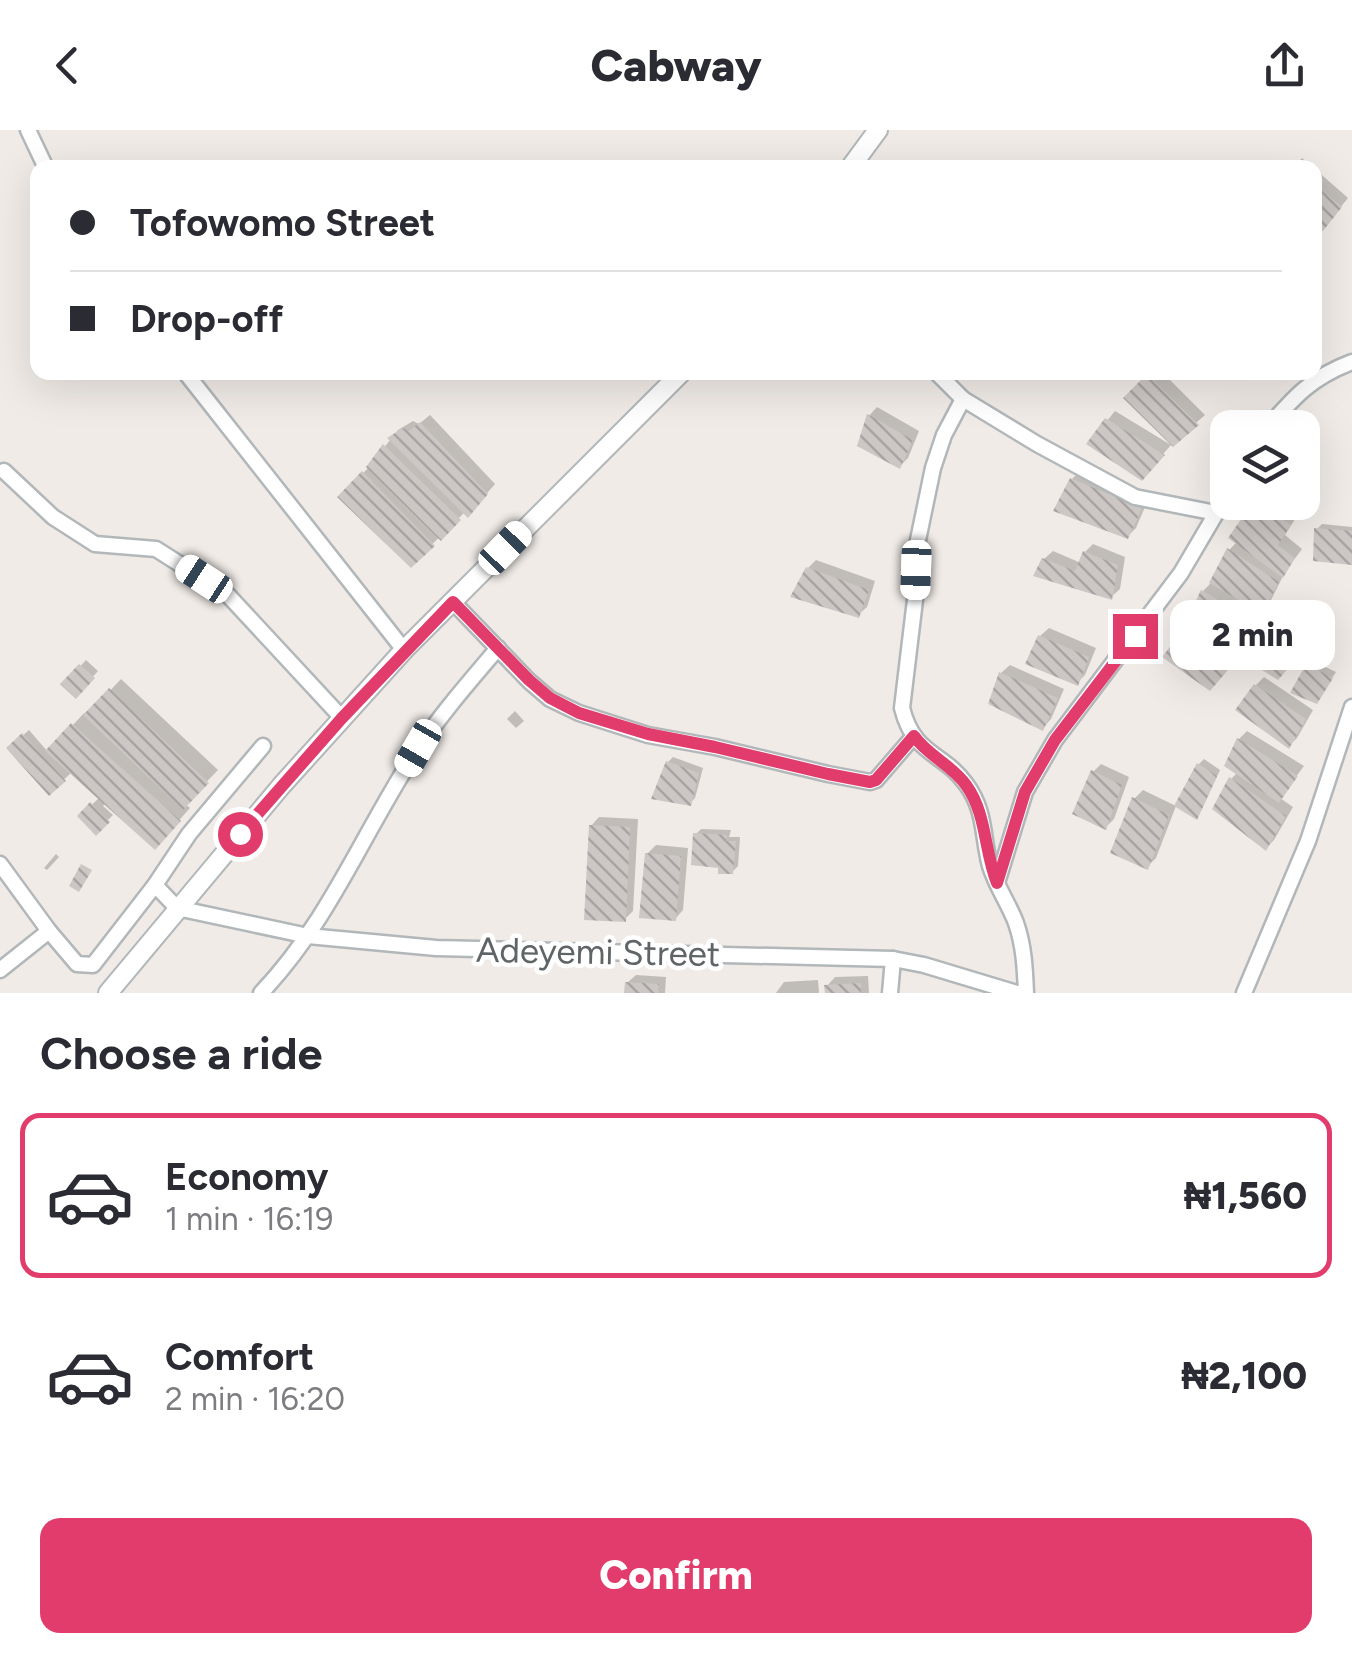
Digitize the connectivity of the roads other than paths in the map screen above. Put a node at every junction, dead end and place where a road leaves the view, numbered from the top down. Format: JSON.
{"nodes":[{"id":1,"x":28,"y":130,"type":"edge"},
{"id":2,"x":878,"y":130,"type":"edge"},
{"id":3,"x":42,"y":160,"type":"edge"},
{"id":4,"x":856,"y":160,"type":"edge"},
{"id":5,"x":1352,"y":362,"type":"edge"},
{"id":6,"x":1322,"y":375,"type":"edge"},
{"id":7,"x":191,"y":380,"type":"edge"},
{"id":8,"x":674,"y":380,"type":"edge"},
{"id":9,"x":944,"y":380,"type":"edge"},
{"id":10,"x":1315,"y":380,"type":"edge"},
{"id":11,"x":963,"y":399,"type":"junction"},
{"id":12,"x":1283,"y":410,"type":"edge"},
{"id":13,"x":4,"y":471,"type":"dead end"},
{"id":14,"x":1210,"y":512,"type":"edge"},
{"id":15,"x":1212,"y":520,"type":"edge"},
{"id":16,"x":453,"y":602,"type":"junction"},
{"id":17,"x":498,"y":648,"type":"junction"},
{"id":18,"x":404,"y":650,"type":"junction"},
{"id":19,"x":1352,"y":707,"type":"edge"},
{"id":20,"x":342,"y":718,"type":"junction"},
{"id":21,"x":914,"y":736,"type":"junction"},
{"id":22,"x":262,"y":746,"type":"dead end"},
{"id":23,"x":0,"y":864,"type":"edge"},
{"id":24,"x":997,"y":883,"type":"junction"},
{"id":25,"x":154,"y":885,"type":"junction"},
{"id":26,"x":177,"y":908,"type":"junction"},
{"id":27,"x":49,"y":931,"type":"junction"},
{"id":28,"x":308,"y":936,"type":"junction"},
{"id":29,"x":893,"y":959,"type":"junction"},
{"id":30,"x":0,"y":970,"type":"edge"},
{"id":31,"x":113,"y":991,"type":"edge"},
{"id":32,"x":260,"y":993,"type":"edge"},
{"id":33,"x":890,"y":993,"type":"edge"},
{"id":34,"x":1017,"y":993,"type":"edge"},
{"id":35,"x":1026,"y":993,"type":"edge"},
{"id":36,"x":1244,"y":993,"type":"edge"}],
"edges":[{"from":1,"to":3,"type":"street"},
{"from":2,"to":4,"type":"street"},
{"from":5,"to":6,"type":"street"},
{"from":7,"to":18,"type":"street"},
{"from":8,"to":16,"type":"street"},
{"from":9,"to":11,"type":"street"},
{"from":10,"to":12,"type":"street"},
{"from":11,"to":14,"type":"street"},
{"from":11,"to":21,"type":"street"},
{"from":13,"to":20,"type":"street"},
{"from":15,"to":24,"type":"street"},
{"from":16,"to":17,"type":"street"},
{"from":16,"to":18,"type":"street"},
{"from":17,"to":21,"type":"street"},
{"from":17,"to":28,"type":"street"},
{"from":18,"to":20,"type":"street"},
{"from":19,"to":36,"type":"street"},
{"from":20,"to":26,"type":"street"},
{"from":21,"to":24,"type":"street"},
{"from":22,"to":25,"type":"street"},
{"from":23,"to":27,"type":"street"},
{"from":24,"to":35,"type":"street"},
{"from":25,"to":26,"type":"street"},
{"from":25,"to":27,"type":"street"},
{"from":26,"to":28,"type":"street","name":"Adeyemi Street"},
{"from":26,"to":31,"type":"street"},
{"from":27,"to":30,"type":"street"},
{"from":28,"to":29,"type":"street","name":"Adeyemi Street"},
{"from":28,"to":32,"type":"street"},
{"from":29,"to":33,"type":"street"},
{"from":29,"to":34,"type":"street","name":"Adeyemi Street"}]}
